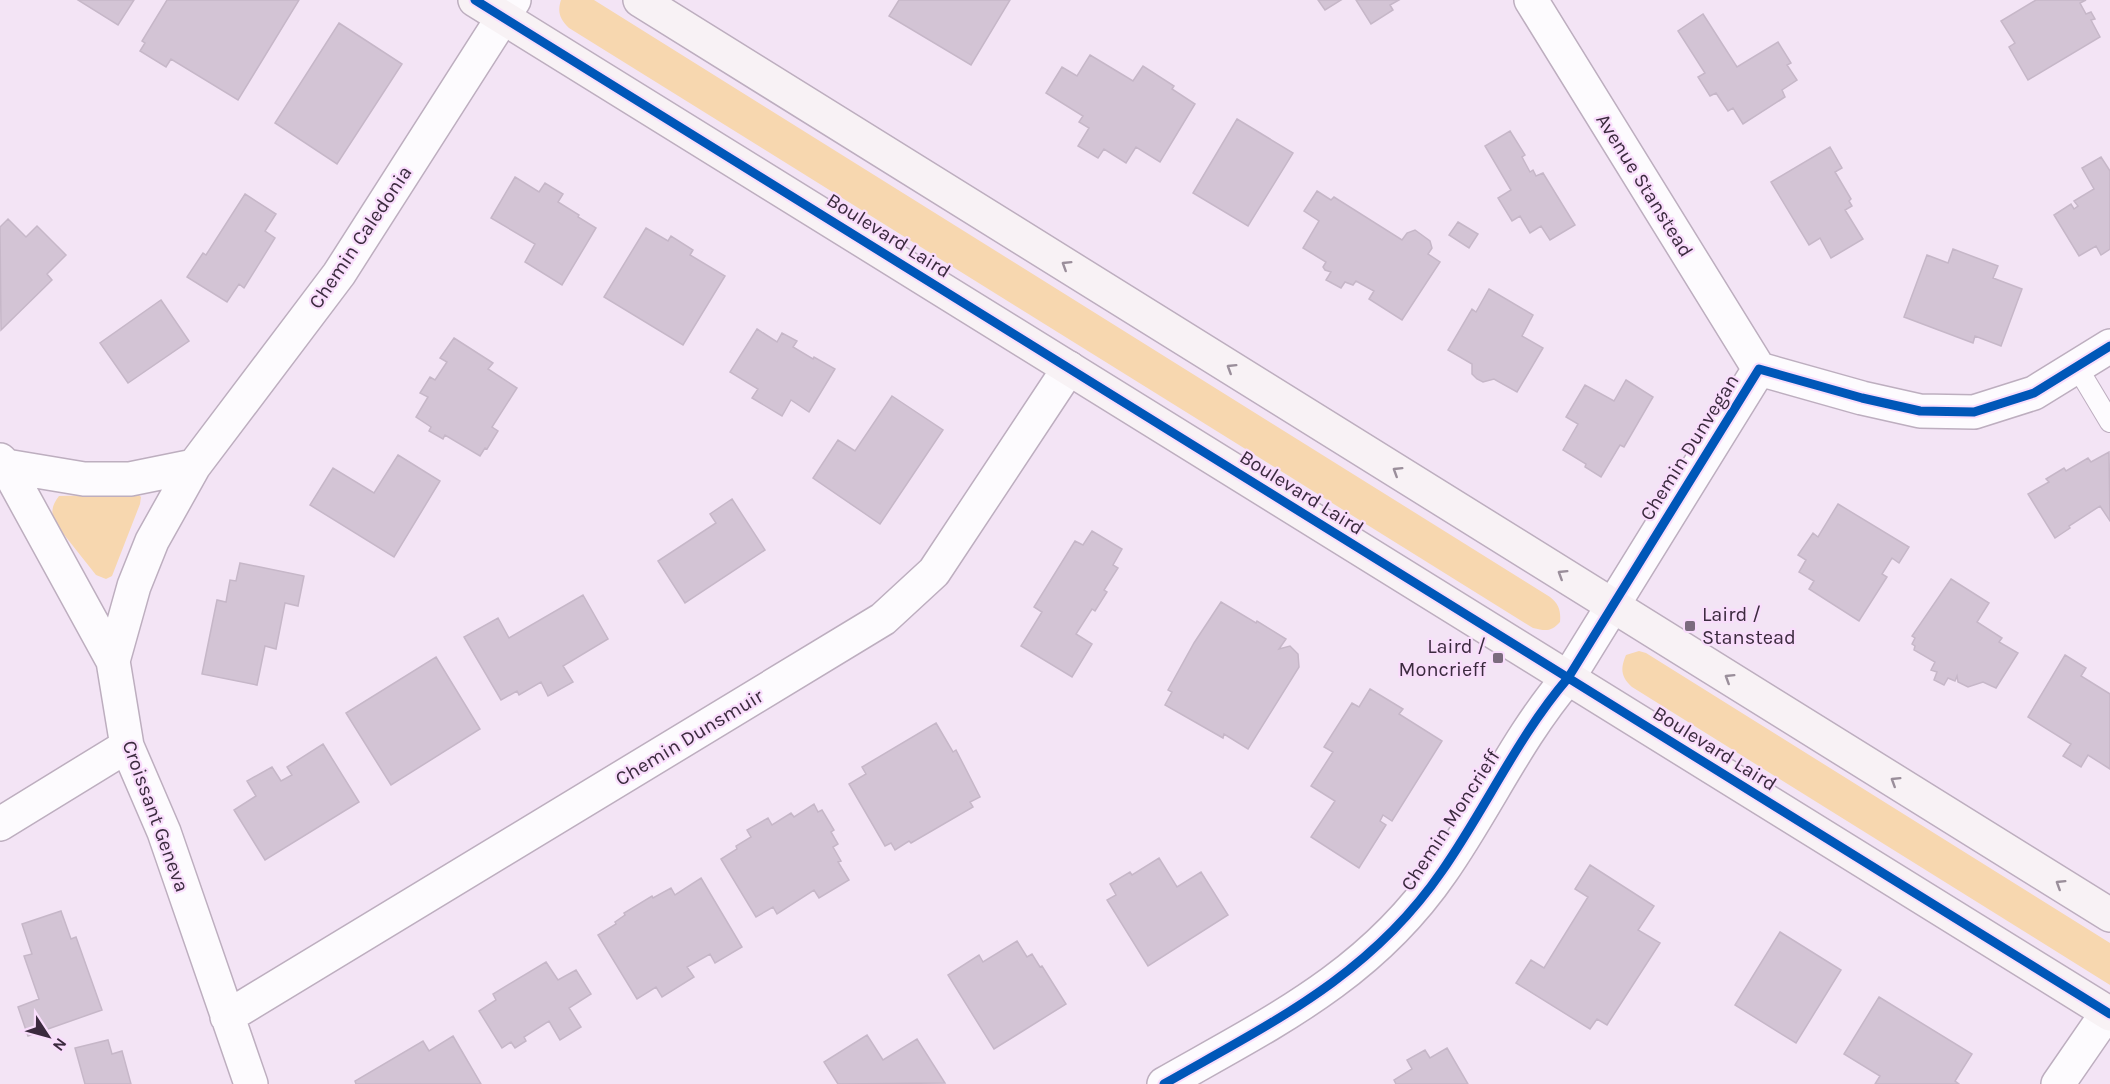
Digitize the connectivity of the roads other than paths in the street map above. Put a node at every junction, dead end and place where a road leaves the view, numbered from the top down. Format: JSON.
{"nodes":[{"id":1,"x":475,"y":0,"type":"edge"},
{"id":2,"x":640,"y":0,"type":"edge"},
{"id":3,"x":1531,"y":0,"type":"edge"},
{"id":4,"x":509,"y":9,"type":"edge"},
{"id":5,"x":2110,"y":346,"type":"edge"},
{"id":6,"x":2077,"y":367,"type":"junction"},
{"id":7,"x":1069,"y":368,"type":"junction"},
{"id":8,"x":1759,"y":369,"type":"junction"},
{"id":9,"x":2110,"y":422,"type":"edge"},
{"id":10,"x":3,"y":463,"type":"edge"},
{"id":11,"x":194,"y":466,"type":"junction"},
{"id":12,"x":1612,"y":605,"type":"junction"},
{"id":13,"x":113,"y":661,"type":"junction"},
{"id":14,"x":1568,"y":678,"type":"junction"},
{"id":15,"x":127,"y":746,"type":"junction"},
{"id":16,"x":0,"y":824,"type":"edge"},
{"id":17,"x":2110,"y":915,"type":"edge"},
{"id":18,"x":2109,"y":1013,"type":"edge"},
{"id":19,"x":227,"y":1017,"type":"junction"},
{"id":20,"x":251,"y":1084,"type":"edge"},
{"id":21,"x":1164,"y":1084,"type":"edge"},
{"id":22,"x":2058,"y":1084,"type":"edge"}],
"edges":[{"from":1,"to":4,"type":"street","name":"Boulevard Laird"},
{"from":12,"to":2,"type":"street","one_way":true},
{"from":3,"to":8,"type":"street","name":"Avenue Stanstead"},
{"from":4,"to":7,"type":"street","name":"Boulevard Laird"},
{"from":4,"to":11,"type":"street","name":"Chemin Caledonia"},
{"from":5,"to":6,"type":"street","name":"Chemin Dunvegan"},
{"from":6,"to":8,"type":"street","name":"Chemin Dunvegan"},
{"from":6,"to":9,"type":"lane"},
{"from":7,"to":14,"type":"street","name":"Boulevard Laird"},
{"from":7,"to":19,"type":"street","name":"Chemin Dunsmuir"},
{"from":8,"to":12,"type":"street","name":"Chemin Dunvegan"},
{"from":10,"to":11,"type":"street"},
{"from":10,"to":13,"type":"street","name":"Croissant Geneva"},
{"from":11,"to":13,"type":"street","name":"Chemin Caledonia"},
{"from":12,"to":14,"type":"street","name":"Chemin Dunvegan"},
{"from":17,"to":12,"type":"street","one_way":true},
{"from":13,"to":15,"type":"street","name":"Croissant Geneva"},
{"from":14,"to":18,"type":"street","name":"Boulevard Laird"},
{"from":14,"to":21,"type":"street","name":"Chemin Moncrieff"},
{"from":15,"to":16,"type":"street"},
{"from":15,"to":19,"type":"street","name":"Croissant Geneva"},
{"from":18,"to":22,"type":"street"},
{"from":19,"to":20,"type":"street","name":"Croissant Geneva"}]}
